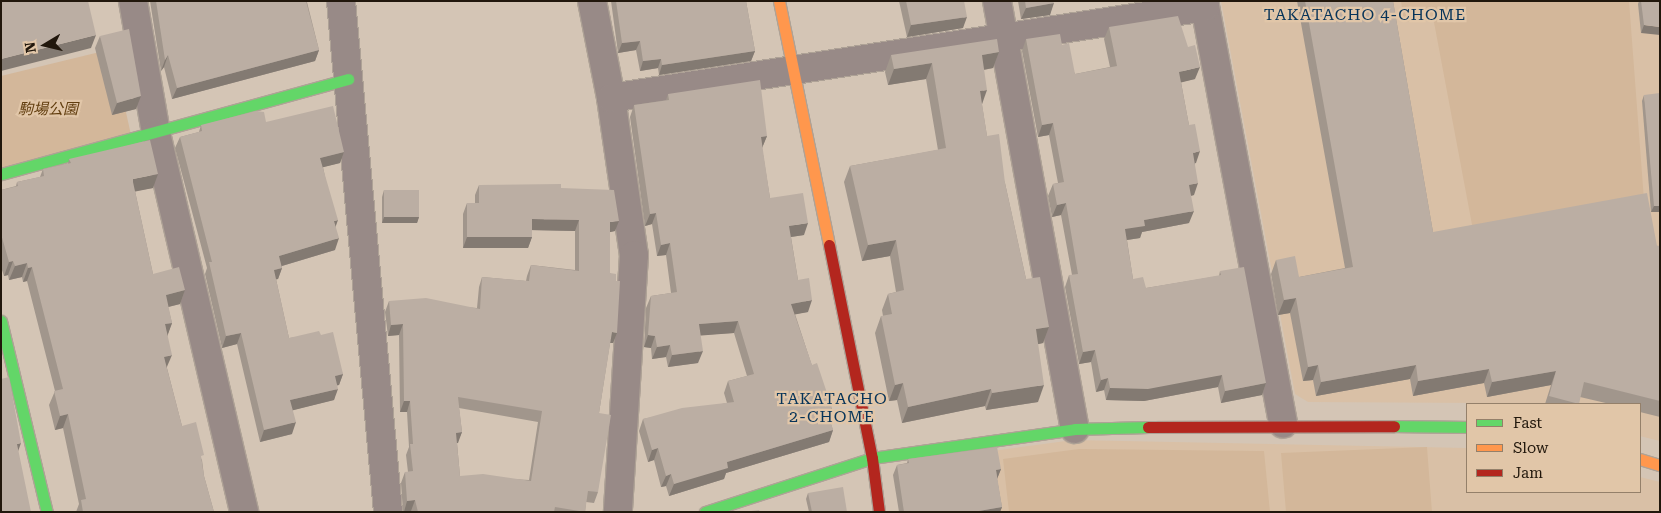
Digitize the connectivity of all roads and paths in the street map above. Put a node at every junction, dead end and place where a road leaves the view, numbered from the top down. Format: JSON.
{"nodes":[{"id":1,"x":133,"y":1,"type":"edge"},
{"id":2,"x":341,"y":1,"type":"edge"},
{"id":3,"x":592,"y":1,"type":"edge"},
{"id":4,"x":779,"y":1,"type":"edge"},
{"id":5,"x":997,"y":1,"type":"edge"},
{"id":6,"x":1205,"y":4,"type":"edge"},
{"id":7,"x":1004,"y":38,"type":"junction"},
{"id":8,"x":793,"y":71,"type":"junction"},
{"id":9,"x":348,"y":78,"type":"junction"},
{"id":10,"x":611,"y":98,"type":"junction"},
{"id":11,"x":156,"y":134,"type":"junction"},
{"id":12,"x":1,"y":174,"type":"edge"},
{"id":13,"x":1,"y":321,"type":"edge"},
{"id":14,"x":1283,"y":424,"type":"junction"},
{"id":15,"x":1466,"y":427,"type":"edge"},
{"id":16,"x":1075,"y":429,"type":"junction"},
{"id":17,"x":872,"y":458,"type":"junction"},
{"id":18,"x":1641,"y":459,"type":"edge"},
{"id":19,"x":1660,"y":464,"type":"edge"},
{"id":20,"x":48,"y":512,"type":"edge"},
{"id":21,"x":244,"y":512,"type":"edge"},
{"id":22,"x":388,"y":512,"type":"edge"},
{"id":23,"x":618,"y":512,"type":"edge"},
{"id":24,"x":705,"y":512,"type":"edge"},
{"id":25,"x":879,"y":512,"type":"edge"}],
"edges":[{"from":1,"to":11,"type":"street"},
{"from":2,"to":9,"type":"street"},
{"from":3,"to":10,"type":"street"},
{"from":4,"to":8,"type":"street"},
{"from":5,"to":7,"type":"street"},
{"from":6,"to":7,"type":"street"},
{"from":6,"to":14,"type":"street"},
{"from":7,"to":8,"type":"street"},
{"from":7,"to":16,"type":"street"},
{"from":8,"to":10,"type":"street"},
{"from":8,"to":17,"type":"street"},
{"from":9,"to":11,"type":"street"},
{"from":9,"to":22,"type":"street"},
{"from":10,"to":23,"type":"street"},
{"from":11,"to":12,"type":"street"},
{"from":11,"to":21,"type":"street"},
{"from":13,"to":20,"type":"street"},
{"from":14,"to":15,"type":"street"},
{"from":14,"to":16,"type":"street"},
{"from":16,"to":17,"type":"street"},
{"from":17,"to":24,"type":"street"},
{"from":17,"to":25,"type":"street"},
{"from":18,"to":19,"type":"street"}]}
